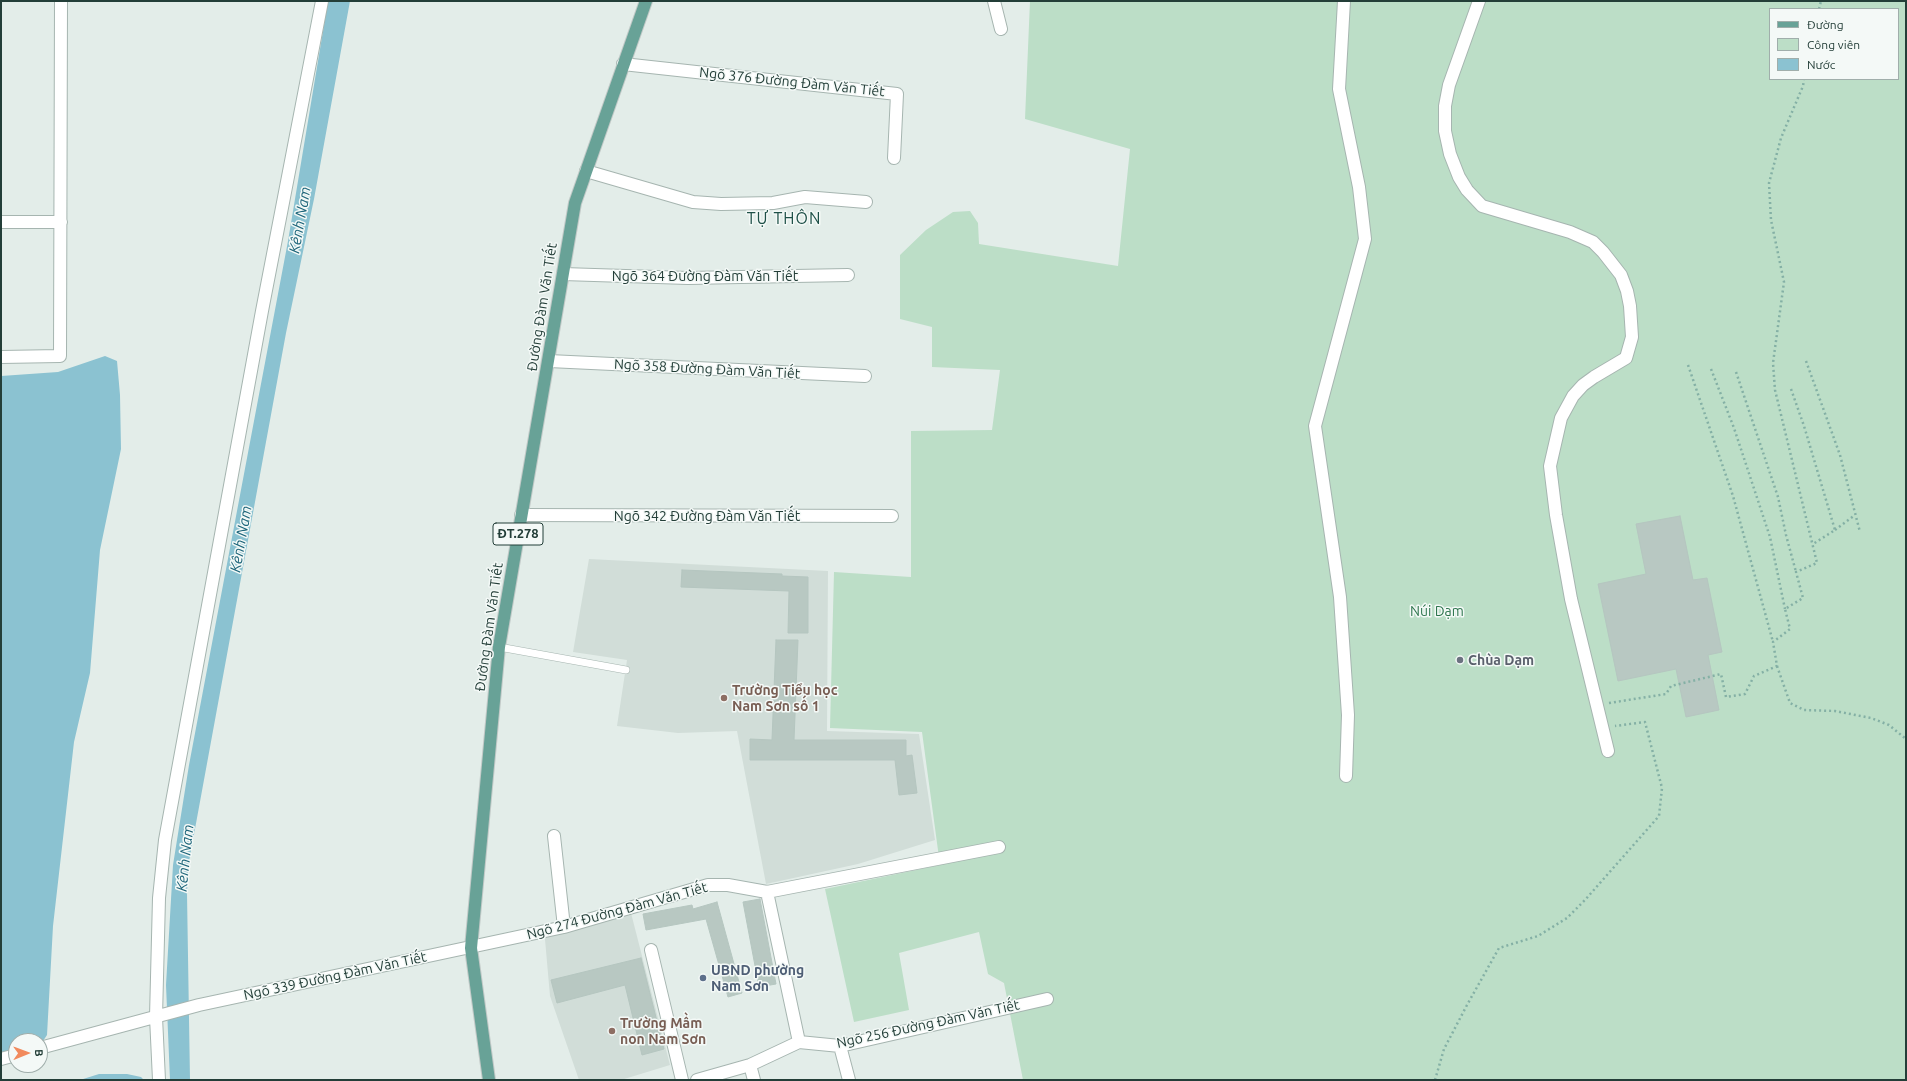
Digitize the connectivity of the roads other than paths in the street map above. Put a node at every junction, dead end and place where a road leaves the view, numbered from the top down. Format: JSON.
{"nodes":[{"id":1,"x":61,"y":1,"type":"edge"},
{"id":2,"x":322,"y":1,"type":"edge"},
{"id":3,"x":646,"y":1,"type":"edge"},
{"id":4,"x":994,"y":1,"type":"edge"},
{"id":5,"x":1344,"y":1,"type":"edge"},
{"id":6,"x":1479,"y":1,"type":"edge"},
{"id":7,"x":1000,"y":29,"type":"dead end"},
{"id":8,"x":623,"y":64,"type":"junction"},
{"id":9,"x":894,"y":158,"type":"dead end"},
{"id":10,"x":586,"y":171,"type":"junction"},
{"id":11,"x":866,"y":202,"type":"dead end"},
{"id":12,"x":1,"y":222,"type":"edge"},
{"id":13,"x":61,"y":222,"type":"junction"},
{"id":14,"x":563,"y":274,"type":"junction"},
{"id":15,"x":848,"y":274,"type":"dead end"},
{"id":16,"x":1,"y":357,"type":"edge"},
{"id":17,"x":549,"y":361,"type":"junction"},
{"id":18,"x":865,"y":376,"type":"dead end"},
{"id":19,"x":521,"y":515,"type":"junction"},
{"id":20,"x":892,"y":516,"type":"dead end"},
{"id":21,"x":499,"y":647,"type":"junction"},
{"id":22,"x":626,"y":670,"type":"dead end"},
{"id":23,"x":1608,"y":751,"type":"dead end"},
{"id":24,"x":1346,"y":776,"type":"dead end"},
{"id":25,"x":554,"y":836,"type":"dead end"},
{"id":26,"x":999,"y":847,"type":"dead end"},
{"id":27,"x":767,"y":892,"type":"junction"},
{"id":28,"x":564,"y":927,"type":"junction"},
{"id":29,"x":471,"y":948,"type":"junction"},
{"id":30,"x":650,"y":950,"type":"dead end"},
{"id":31,"x":1047,"y":999,"type":"dead end"},
{"id":32,"x":156,"y":1017,"type":"junction"},
{"id":33,"x":799,"y":1042,"type":"junction"},
{"id":34,"x":48,"y":1046,"type":"edge"},
{"id":35,"x":840,"y":1046,"type":"junction"},
{"id":36,"x":750,"y":1065,"type":"junction"},
{"id":37,"x":159,"y":1080,"type":"edge"},
{"id":38,"x":489,"y":1080,"type":"edge"},
{"id":39,"x":682,"y":1080,"type":"edge"},
{"id":40,"x":697,"y":1080,"type":"edge"},
{"id":41,"x":754,"y":1080,"type":"edge"},
{"id":42,"x":849,"y":1080,"type":"edge"}],
"edges":[{"from":1,"to":13,"type":"street"},
{"from":2,"to":32,"type":"street"},
{"from":3,"to":8,"type":"main road","name":"Đường Đàm Văn Tiết","number":"ĐT.278"},
{"from":4,"to":7,"type":"street"},
{"from":5,"to":24,"type":"street"},
{"from":6,"to":23,"type":"street"},
{"from":8,"to":9,"type":"street","name":"Ngõ 376 Đường Đàm Văn Tiết"},
{"from":8,"to":10,"type":"main road","name":"Đường Đàm Văn Tiết","number":"ĐT.278"},
{"from":10,"to":11,"type":"street"},
{"from":10,"to":14,"type":"main road","name":"Đường Đàm Văn Tiết","number":"ĐT.278"},
{"from":12,"to":13,"type":"street"},
{"from":13,"to":16,"type":"street"},
{"from":14,"to":15,"type":"street","name":"Ngõ 364 Đường Đàm Văn Tiết"},
{"from":14,"to":17,"type":"main road","name":"Đường Đàm Văn Tiết","number":"ĐT.278"},
{"from":17,"to":18,"type":"street","name":"Ngõ 358 Đường Đàm Văn Tiết"},
{"from":17,"to":19,"type":"main road","name":"Đường Đàm Văn Tiết","number":"ĐT.278"},
{"from":19,"to":20,"type":"street","name":"Ngõ 342 Đường Đàm Văn Tiết"},
{"from":19,"to":21,"type":"main road","name":"Đường Đàm Văn Tiết","number":"ĐT.278"},
{"from":21,"to":22,"type":"lane"},
{"from":21,"to":29,"type":"main road","name":"Đường Đàm Văn Tiết","number":"ĐT.278"},
{"from":25,"to":28,"type":"street"},
{"from":26,"to":27,"type":"street","name":"Ngõ 274 Đường Đàm Văn Tiết"},
{"from":27,"to":28,"type":"street","name":"Ngõ 274 Đường Đàm Văn Tiết"},
{"from":27,"to":33,"type":"street"},
{"from":28,"to":29,"type":"street","name":"Ngõ 274 Đường Đàm Văn Tiết"},
{"from":29,"to":32,"type":"street","name":"Ngõ 339 Đường Đàm Văn Tiết"},
{"from":29,"to":38,"type":"main road","name":"Đường Đàm Văn Tiết","number":"ĐT.278"},
{"from":30,"to":39,"type":"street"},
{"from":31,"to":35,"type":"street","name":"Ngõ 256 Đường Đàm Văn Tiết"},
{"from":32,"to":34,"type":"street","name":"Ngõ 339 Đường Đàm Văn Tiết"},
{"from":32,"to":37,"type":"street"},
{"from":33,"to":35,"type":"street","name":"Ngõ 256 Đường Đàm Văn Tiết"},
{"from":33,"to":36,"type":"street"},
{"from":35,"to":42,"type":"street"},
{"from":36,"to":40,"type":"street"},
{"from":36,"to":41,"type":"street"}]}
